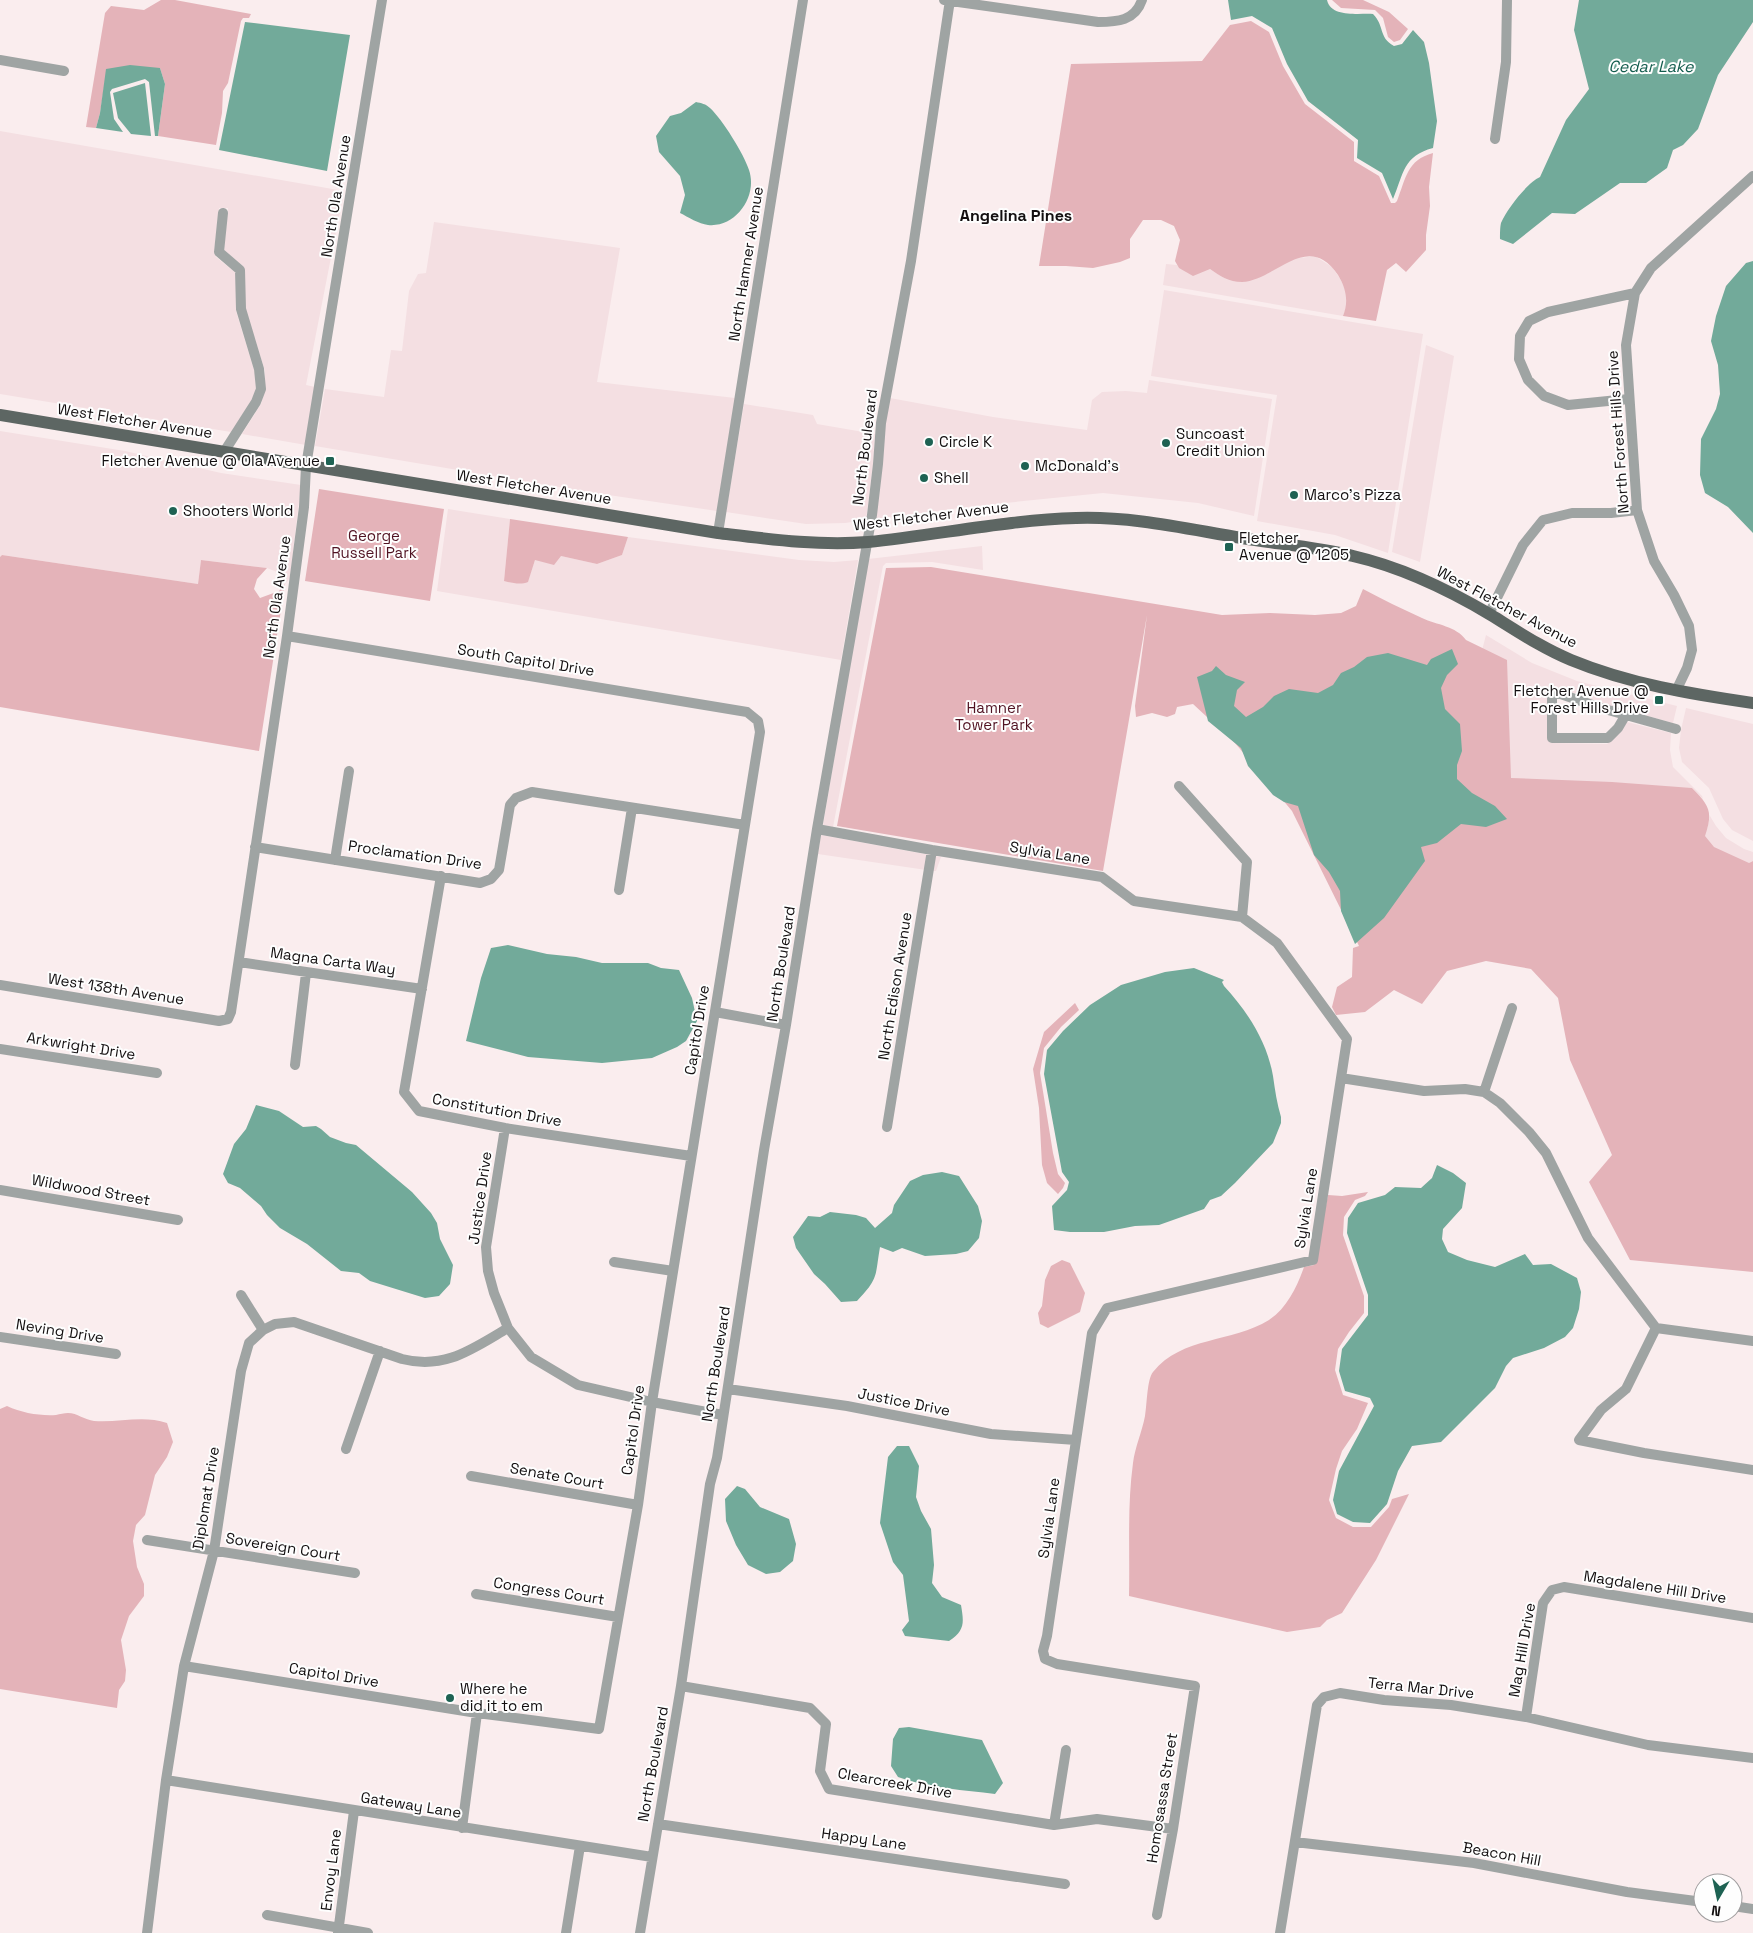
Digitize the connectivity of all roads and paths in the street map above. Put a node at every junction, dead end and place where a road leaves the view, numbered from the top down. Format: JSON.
{"nodes":[{"id":1,"x":382,"y":0,"type":"edge"},
{"id":2,"x":803,"y":0,"type":"edge"},
{"id":3,"x":948,"y":0,"type":"edge"},
{"id":4,"x":1142,"y":0,"type":"edge"},
{"id":5,"x":1507,"y":0,"type":"edge"},
{"id":6,"x":0,"y":60,"type":"edge"},
{"id":7,"x":64,"y":71,"type":"dead end"},
{"id":8,"x":1495,"y":139,"type":"dead end"},
{"id":9,"x":1753,"y":176,"type":"edge"},
{"id":10,"x":223,"y":213,"type":"dead end"},
{"id":11,"x":1635,"y":293,"type":"junction"},
{"id":12,"x":1628,"y":399,"type":"junction"},
{"id":13,"x":0,"y":416,"type":"edge"},
{"id":14,"x":224,"y":452,"type":"junction"},
{"id":15,"x":306,"y":466,"type":"junction"},
{"id":16,"x":1637,"y":510,"type":"junction"},
{"id":17,"x":718,"y":533,"type":"junction"},
{"id":18,"x":866,"y":542,"type":"junction"},
{"id":19,"x":1489,"y":614,"type":"junction"},
{"id":20,"x":287,"y":636,"type":"junction"},
{"id":21,"x":1676,"y":691,"type":"junction"},
{"id":22,"x":1753,"y":703,"type":"edge"},
{"id":23,"x":1625,"y":716,"type":"junction"},
{"id":24,"x":758,"y":721,"type":"joint"},
{"id":25,"x":1676,"y":729,"type":"dead end"},
{"id":26,"x":349,"y":771,"type":"dead end"},
{"id":27,"x":1178,"y":786,"type":"dead end"},
{"id":28,"x":632,"y":808,"type":"junction"},
{"id":29,"x":746,"y":825,"type":"junction"},
{"id":30,"x":817,"y":829,"type":"junction"},
{"id":31,"x":255,"y":847,"type":"junction"},
{"id":32,"x":932,"y":850,"type":"junction"},
{"id":33,"x":335,"y":860,"type":"junction"},
{"id":34,"x":441,"y":876,"type":"junction"},
{"id":35,"x":619,"y":890,"type":"dead end"},
{"id":36,"x":1242,"y":917,"type":"junction"},
{"id":37,"x":239,"y":962,"type":"junction"},
{"id":38,"x":306,"y":973,"type":"junction"},
{"id":39,"x":0,"y":985,"type":"edge"},
{"id":40,"x":422,"y":989,"type":"junction"},
{"id":41,"x":1512,"y":1008,"type":"dead end"},
{"id":42,"x":715,"y":1012,"type":"junction"},
{"id":43,"x":228,"y":1019,"type":"joint"},
{"id":44,"x":786,"y":1025,"type":"junction"},
{"id":45,"x":0,"y":1049,"type":"edge"},
{"id":46,"x":295,"y":1065,"type":"dead end"},
{"id":47,"x":158,"y":1073,"type":"dead end"},
{"id":48,"x":1341,"y":1078,"type":"junction"},
{"id":49,"x":1484,"y":1092,"type":"junction"},
{"id":50,"x":887,"y":1127,"type":"dead end"},
{"id":51,"x":506,"y":1128,"type":"junction"},
{"id":52,"x":691,"y":1156,"type":"junction"},
{"id":53,"x":0,"y":1190,"type":"edge"},
{"id":54,"x":178,"y":1220,"type":"dead end"},
{"id":55,"x":614,"y":1262,"type":"dead end"},
{"id":56,"x":673,"y":1271,"type":"junction"},
{"id":57,"x":241,"y":1295,"type":"dead end"},
{"id":58,"x":508,"y":1328,"type":"junction"},
{"id":59,"x":1656,"y":1328,"type":"junction"},
{"id":60,"x":263,"y":1330,"type":"junction"},
{"id":61,"x":0,"y":1337,"type":"edge"},
{"id":62,"x":1753,"y":1342,"type":"edge"},
{"id":63,"x":380,"y":1351,"type":"junction"},
{"id":64,"x":116,"y":1354,"type":"dead end"},
{"id":65,"x":728,"y":1389,"type":"junction"},
{"id":66,"x":652,"y":1402,"type":"junction"},
{"id":67,"x":724,"y":1415,"type":"junction"},
{"id":68,"x":1076,"y":1440,"type":"junction"},
{"id":69,"x":346,"y":1449,"type":"dead end"},
{"id":70,"x":1753,"y":1470,"type":"edge"},
{"id":71,"x":471,"y":1476,"type":"dead end"},
{"id":72,"x":638,"y":1505,"type":"junction"},
{"id":73,"x":147,"y":1540,"type":"dead end"},
{"id":74,"x":214,"y":1551,"type":"junction"},
{"id":75,"x":355,"y":1573,"type":"dead end"},
{"id":76,"x":1552,"y":1590,"type":"joint"},
{"id":77,"x":476,"y":1594,"type":"dead end"},
{"id":78,"x":618,"y":1617,"type":"junction"},
{"id":79,"x":1753,"y":1618,"type":"edge"},
{"id":80,"x":184,"y":1666,"type":"junction"},
{"id":81,"x":681,"y":1686,"type":"junction"},
{"id":82,"x":1195,"y":1686,"type":"joint"},
{"id":83,"x":477,"y":1713,"type":"junction"},
{"id":84,"x":1526,"y":1717,"type":"junction"},
{"id":85,"x":1066,"y":1750,"type":"dead end"},
{"id":86,"x":1753,"y":1758,"type":"edge"},
{"id":87,"x":166,"y":1780,"type":"junction"},
{"id":88,"x":354,"y":1811,"type":"junction"},
{"id":89,"x":658,"y":1824,"type":"junction"},
{"id":90,"x":1054,"y":1825,"type":"junction"},
{"id":91,"x":462,"y":1828,"type":"junction"},
{"id":92,"x":1173,"y":1829,"type":"junction"},
{"id":93,"x":1295,"y":1842,"type":"junction"},
{"id":94,"x":580,"y":1846,"type":"junction"},
{"id":95,"x":652,"y":1858,"type":"junction"},
{"id":96,"x":1065,"y":1884,"type":"dead end"},
{"id":97,"x":1693,"y":1901,"type":"edge"},
{"id":98,"x":267,"y":1915,"type":"dead end"},
{"id":99,"x":1156,"y":1915,"type":"dead end"},
{"id":100,"x":339,"y":1931,"type":"edge"},
{"id":101,"x":147,"y":1933,"type":"edge"},
{"id":102,"x":368,"y":1933,"type":"edge"},
{"id":103,"x":566,"y":1933,"type":"edge"},
{"id":104,"x":640,"y":1933,"type":"edge"},
{"id":105,"x":1280,"y":1933,"type":"edge"}],
"edges":[{"from":1,"to":15,"type":"street","name":"North Ola Avenue"},
{"from":2,"to":17,"type":"street","name":"North Hamner Avenue"},
{"from":3,"to":4,"type":"street"},
{"from":3,"to":18,"type":"street","name":"North Boulevard"},
{"from":5,"to":8,"type":"street"},
{"from":6,"to":7,"type":"street"},
{"from":9,"to":11,"type":"street","name":"North Forest Hills Drive"},
{"from":10,"to":14,"type":"street"},
{"from":11,"to":12,"type":"street","name":"North Forest Hills Drive"},
{"from":11,"to":12,"type":"street"},
{"from":12,"to":16,"type":"street","name":"North Forest Hills Drive"},
{"from":13,"to":14,"type":"main road","name":"West Fletcher Avenue"},
{"from":14,"to":15,"type":"main road","name":"West Fletcher Avenue"},
{"from":15,"to":17,"type":"main road","name":"West Fletcher Avenue"},
{"from":15,"to":20,"type":"street","name":"North Ola Avenue"},
{"from":16,"to":19,"type":"street"},
{"from":16,"to":21,"type":"street","name":"North Forest Hills Drive"},
{"from":17,"to":18,"type":"main road","name":"West Fletcher Avenue"},
{"from":18,"to":19,"type":"main road","name":"West Fletcher Avenue"},
{"from":18,"to":30,"type":"street","name":"North Boulevard"},
{"from":19,"to":21,"type":"main road","name":"West Fletcher Avenue"},
{"from":20,"to":24,"type":"street","name":"South Capitol Drive"},
{"from":20,"to":31,"type":"street","name":"North Ola Avenue"},
{"from":21,"to":22,"type":"main road","name":"West Fletcher Avenue"},
{"from":23,"to":23,"type":"street"},
{"from":23,"to":25,"type":"street"},
{"from":24,"to":29,"type":"street","name":"Capitol Drive"},
{"from":26,"to":33,"type":"street"},
{"from":27,"to":36,"type":"street"},
{"from":28,"to":29,"type":"street","name":"Proclamation Drive"},
{"from":28,"to":34,"type":"street","name":"Proclamation Drive"},
{"from":28,"to":35,"type":"street"},
{"from":29,"to":42,"type":"street","name":"Capitol Drive"},
{"from":30,"to":32,"type":"street","name":"Sylvia Lane"},
{"from":30,"to":44,"type":"street","name":"North Boulevard"},
{"from":31,"to":33,"type":"street","name":"Proclamation Drive"},
{"from":31,"to":37,"type":"street","name":"North Ola Avenue"},
{"from":32,"to":36,"type":"street","name":"Sylvia Lane"},
{"from":32,"to":50,"type":"street","name":"North Edison Avenue"},
{"from":33,"to":34,"type":"street","name":"Proclamation Drive"},
{"from":34,"to":40,"type":"street","name":"Constitution Drive"},
{"from":36,"to":48,"type":"street","name":"Sylvia Lane"},
{"from":37,"to":38,"type":"street","name":"Magna Carta Way"},
{"from":37,"to":43,"type":"street","name":"North Ola Avenue"},
{"from":38,"to":40,"type":"street","name":"Magna Carta Way"},
{"from":38,"to":46,"type":"street"},
{"from":39,"to":43,"type":"street","name":"West 138th Avenue"},
{"from":40,"to":51,"type":"street","name":"Constitution Drive"},
{"from":41,"to":49,"type":"street"},
{"from":42,"to":44,"type":"street"},
{"from":42,"to":52,"type":"street","name":"Capitol Drive"},
{"from":44,"to":65,"type":"street","name":"North Boulevard"},
{"from":45,"to":47,"type":"street","name":"Arkwright Drive"},
{"from":48,"to":49,"type":"street"},
{"from":48,"to":68,"type":"street","name":"Sylvia Lane"},
{"from":49,"to":59,"type":"street"},
{"from":51,"to":52,"type":"street","name":"Constitution Drive"},
{"from":51,"to":58,"type":"street","name":"Justice Drive"},
{"from":52,"to":56,"type":"street","name":"Capitol Drive"},
{"from":53,"to":54,"type":"street","name":"Wildwood Street"},
{"from":55,"to":56,"type":"street"},
{"from":56,"to":66,"type":"street","name":"Capitol Drive"},
{"from":57,"to":60,"type":"street"},
{"from":58,"to":63,"type":"street"},
{"from":58,"to":66,"type":"street","name":"Justice Drive"},
{"from":59,"to":62,"type":"street"},
{"from":59,"to":70,"type":"street"},
{"from":60,"to":63,"type":"street"},
{"from":60,"to":74,"type":"street","name":"Diplomat Drive"},
{"from":61,"to":64,"type":"street","name":"Neving Drive"},
{"from":63,"to":69,"type":"street"},
{"from":65,"to":67,"type":"street","name":"North Boulevard"},
{"from":65,"to":68,"type":"street","name":"Justice Drive"},
{"from":66,"to":67,"type":"street","name":"Justice Drive"},
{"from":66,"to":72,"type":"street","name":"Capitol Drive"},
{"from":67,"to":81,"type":"street","name":"North Boulevard"},
{"from":68,"to":82,"type":"street","name":"Sylvia Lane"},
{"from":71,"to":72,"type":"street","name":"Senate Court"},
{"from":72,"to":78,"type":"street","name":"Capitol Drive"},
{"from":73,"to":74,"type":"street","name":"Sovereign Court"},
{"from":74,"to":75,"type":"street","name":"Sovereign Court"},
{"from":74,"to":80,"type":"street","name":"Diplomat Drive"},
{"from":76,"to":79,"type":"street","name":"Magdalene Hill Drive"},
{"from":76,"to":84,"type":"street","name":"Mag Hill Drive"},
{"from":77,"to":78,"type":"street","name":"Congress Court"},
{"from":78,"to":83,"type":"street","name":"Capitol Drive"},
{"from":80,"to":83,"type":"street","name":"Capitol Drive"},
{"from":80,"to":87,"type":"street","name":"Diplomat Drive"},
{"from":81,"to":89,"type":"street","name":"North Boulevard"},
{"from":81,"to":90,"type":"street","name":"Clearcreek Drive"},
{"from":82,"to":92,"type":"street","name":"Homosassa Street"},
{"from":83,"to":91,"type":"street"},
{"from":84,"to":86,"type":"street","name":"Terra Mar Drive"},
{"from":84,"to":93,"type":"street","name":"Terra Mar Drive"},
{"from":85,"to":90,"type":"street"},
{"from":87,"to":88,"type":"street","name":"Gateway Lane"},
{"from":87,"to":101,"type":"street","name":"Diplomat Drive"},
{"from":88,"to":91,"type":"street","name":"Gateway Lane"},
{"from":88,"to":100,"type":"street","name":"Envoy Lane"},
{"from":89,"to":95,"type":"street","name":"North Boulevard"},
{"from":89,"to":96,"type":"street","name":"Happy Lane"},
{"from":90,"to":92,"type":"street","name":"Clearcreek Drive"},
{"from":91,"to":94,"type":"street","name":"Gateway Lane"},
{"from":92,"to":99,"type":"street","name":"Homosassa Street"},
{"from":93,"to":97,"type":"street","name":"Beacon Hill"},
{"from":93,"to":105,"type":"street","name":"Terra Mar Drive"},
{"from":94,"to":95,"type":"street","name":"Gateway Lane"},
{"from":94,"to":103,"type":"street"},
{"from":95,"to":104,"type":"street","name":"North Boulevard"},
{"from":98,"to":100,"type":"street"},
{"from":100,"to":102,"type":"street"}]}
